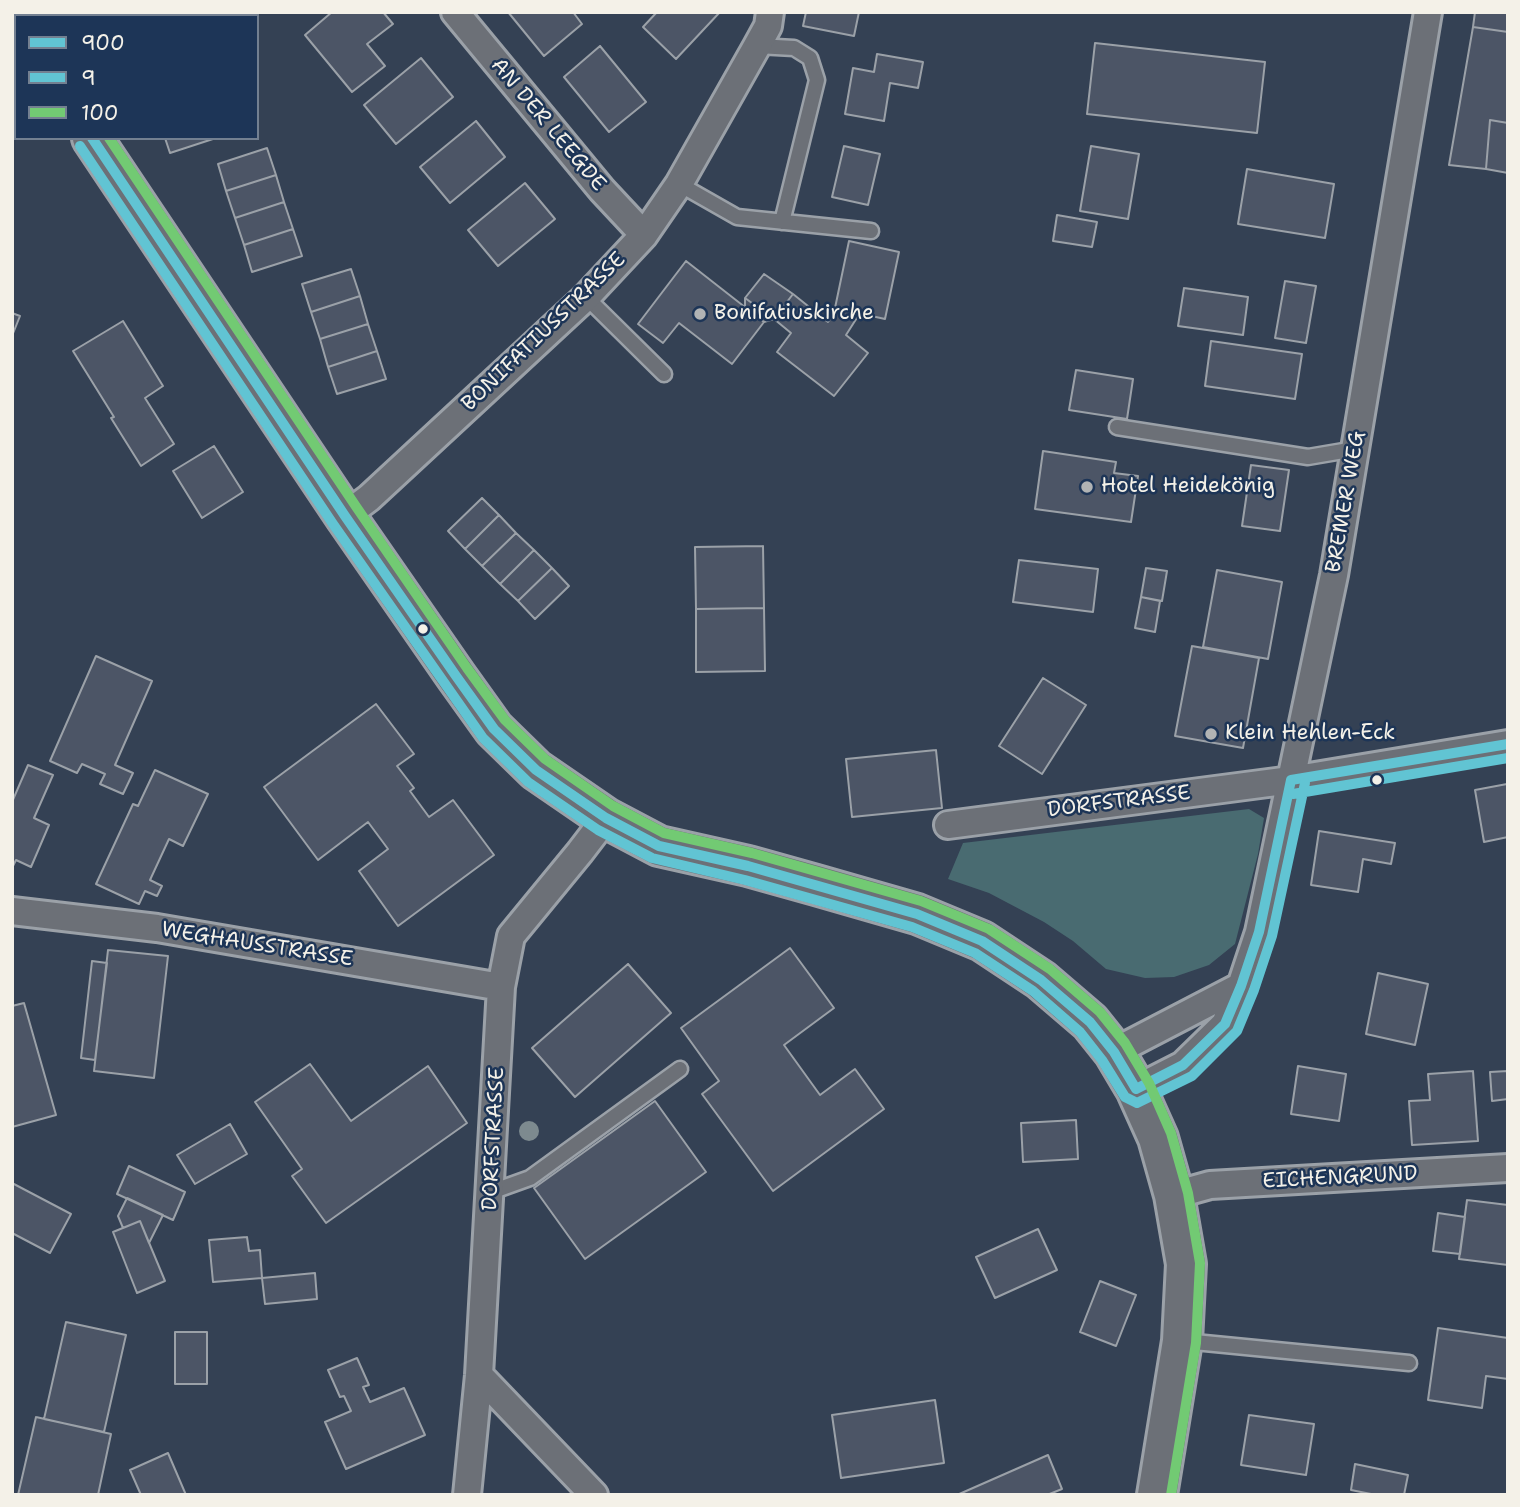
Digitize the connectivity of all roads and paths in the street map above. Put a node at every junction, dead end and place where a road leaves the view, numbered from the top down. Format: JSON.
{"nodes":[{"id":1,"x":454,"y":12,"type":"edge"},
{"id":2,"x":770,"y":12,"type":"edge"},
{"id":3,"x":1428,"y":12,"type":"edge"},
{"id":4,"x":757,"y":46,"type":"junction"},
{"id":5,"x":93,"y":140,"type":"edge"},
{"id":6,"x":679,"y":184,"type":"junction"},
{"id":7,"x":782,"y":222,"type":"junction"},
{"id":8,"x":871,"y":231,"type":"dead end"},
{"id":9,"x":644,"y":235,"type":"junction"},
{"id":10,"x":586,"y":297,"type":"junction"},
{"id":11,"x":664,"y":374,"type":"dead end"},
{"id":12,"x":1117,"y":427,"type":"dead end"},
{"id":13,"x":1355,"y":449,"type":"junction"},
{"id":14,"x":345,"y":516,"type":"junction"},
{"id":15,"x":1508,"y":744,"type":"edge"},
{"id":16,"x":1291,"y":780,"type":"junction"},
{"id":17,"x":606,"y":818,"type":"junction"},
{"id":18,"x":948,"y":825,"type":"dead end"},
{"id":19,"x":12,"y":911,"type":"edge"},
{"id":20,"x":1241,"y":986,"type":"junction"},
{"id":21,"x":500,"y":987,"type":"junction"},
{"id":22,"x":1114,"y":1052,"type":"junction"},
{"id":23,"x":680,"y":1069,"type":"dead end"},
{"id":24,"x":1136,"y":1089,"type":"junction"},
{"id":25,"x":1508,"y":1168,"type":"edge"},
{"id":26,"x":491,"y":1192,"type":"junction"},
{"id":27,"x":1174,"y":1195,"type":"junction"},
{"id":28,"x":1182,"y":1341,"type":"junction"},
{"id":29,"x":1409,"y":1363,"type":"dead end"},
{"id":30,"x":479,"y":1376,"type":"junction"},
{"id":31,"x":467,"y":1495,"type":"edge"},
{"id":32,"x":594,"y":1495,"type":"edge"},
{"id":33,"x":1157,"y":1495,"type":"edge"}],
"edges":[{"from":1,"to":9,"type":"street","name":"AN DER LEEGDE"},
{"from":2,"to":4,"type":"street","name":"BONIFATIUSSTRASSE"},
{"from":3,"to":13,"type":"street","name":"BREMER WEG"},
{"from":4,"to":6,"type":"street","name":"BONIFATIUSSTRASSE"},
{"from":4,"to":7,"type":"lane"},
{"from":5,"to":14,"type":"main road"},
{"from":6,"to":7,"type":"lane"},
{"from":6,"to":9,"type":"street","name":"BONIFATIUSSTRASSE"},
{"from":7,"to":8,"type":"lane"},
{"from":9,"to":10,"type":"street","name":"BONIFATIUSSTRASSE"},
{"from":10,"to":11,"type":"lane"},
{"from":10,"to":14,"type":"street","name":"BONIFATIUSSTRASSE"},
{"from":12,"to":13,"type":"lane"},
{"from":13,"to":16,"type":"street","name":"BREMER WEG"},
{"from":14,"to":17,"type":"main road"},
{"from":15,"to":16,"type":"street","name":"DORFSTRASSE"},
{"from":16,"to":18,"type":"street","name":"DORFSTRASSE"},
{"from":16,"to":20,"type":"street","name":"BREMER WEG"},
{"from":17,"to":21,"type":"street","name":"DORFSTRASSE"},
{"from":17,"to":22,"type":"main road"},
{"from":19,"to":21,"type":"street","name":"WEGHAUSSTRASSE"},
{"from":20,"to":22,"type":"street"},
{"from":20,"to":24,"type":"street","name":"BREMER WEG"},
{"from":21,"to":26,"type":"street","name":"DORFSTRASSE"},
{"from":22,"to":24,"type":"main road"},
{"from":23,"to":26,"type":"lane"},
{"from":24,"to":27,"type":"main road"},
{"from":25,"to":27,"type":"street","name":"EICHENGRUND"},
{"from":26,"to":30,"type":"street","name":"DORFSTRASSE"},
{"from":27,"to":28,"type":"main road"},
{"from":28,"to":29,"type":"lane"},
{"from":28,"to":33,"type":"main road"},
{"from":30,"to":31,"type":"street","name":"DORFSTRASSE"},
{"from":30,"to":32,"type":"street"}]}
